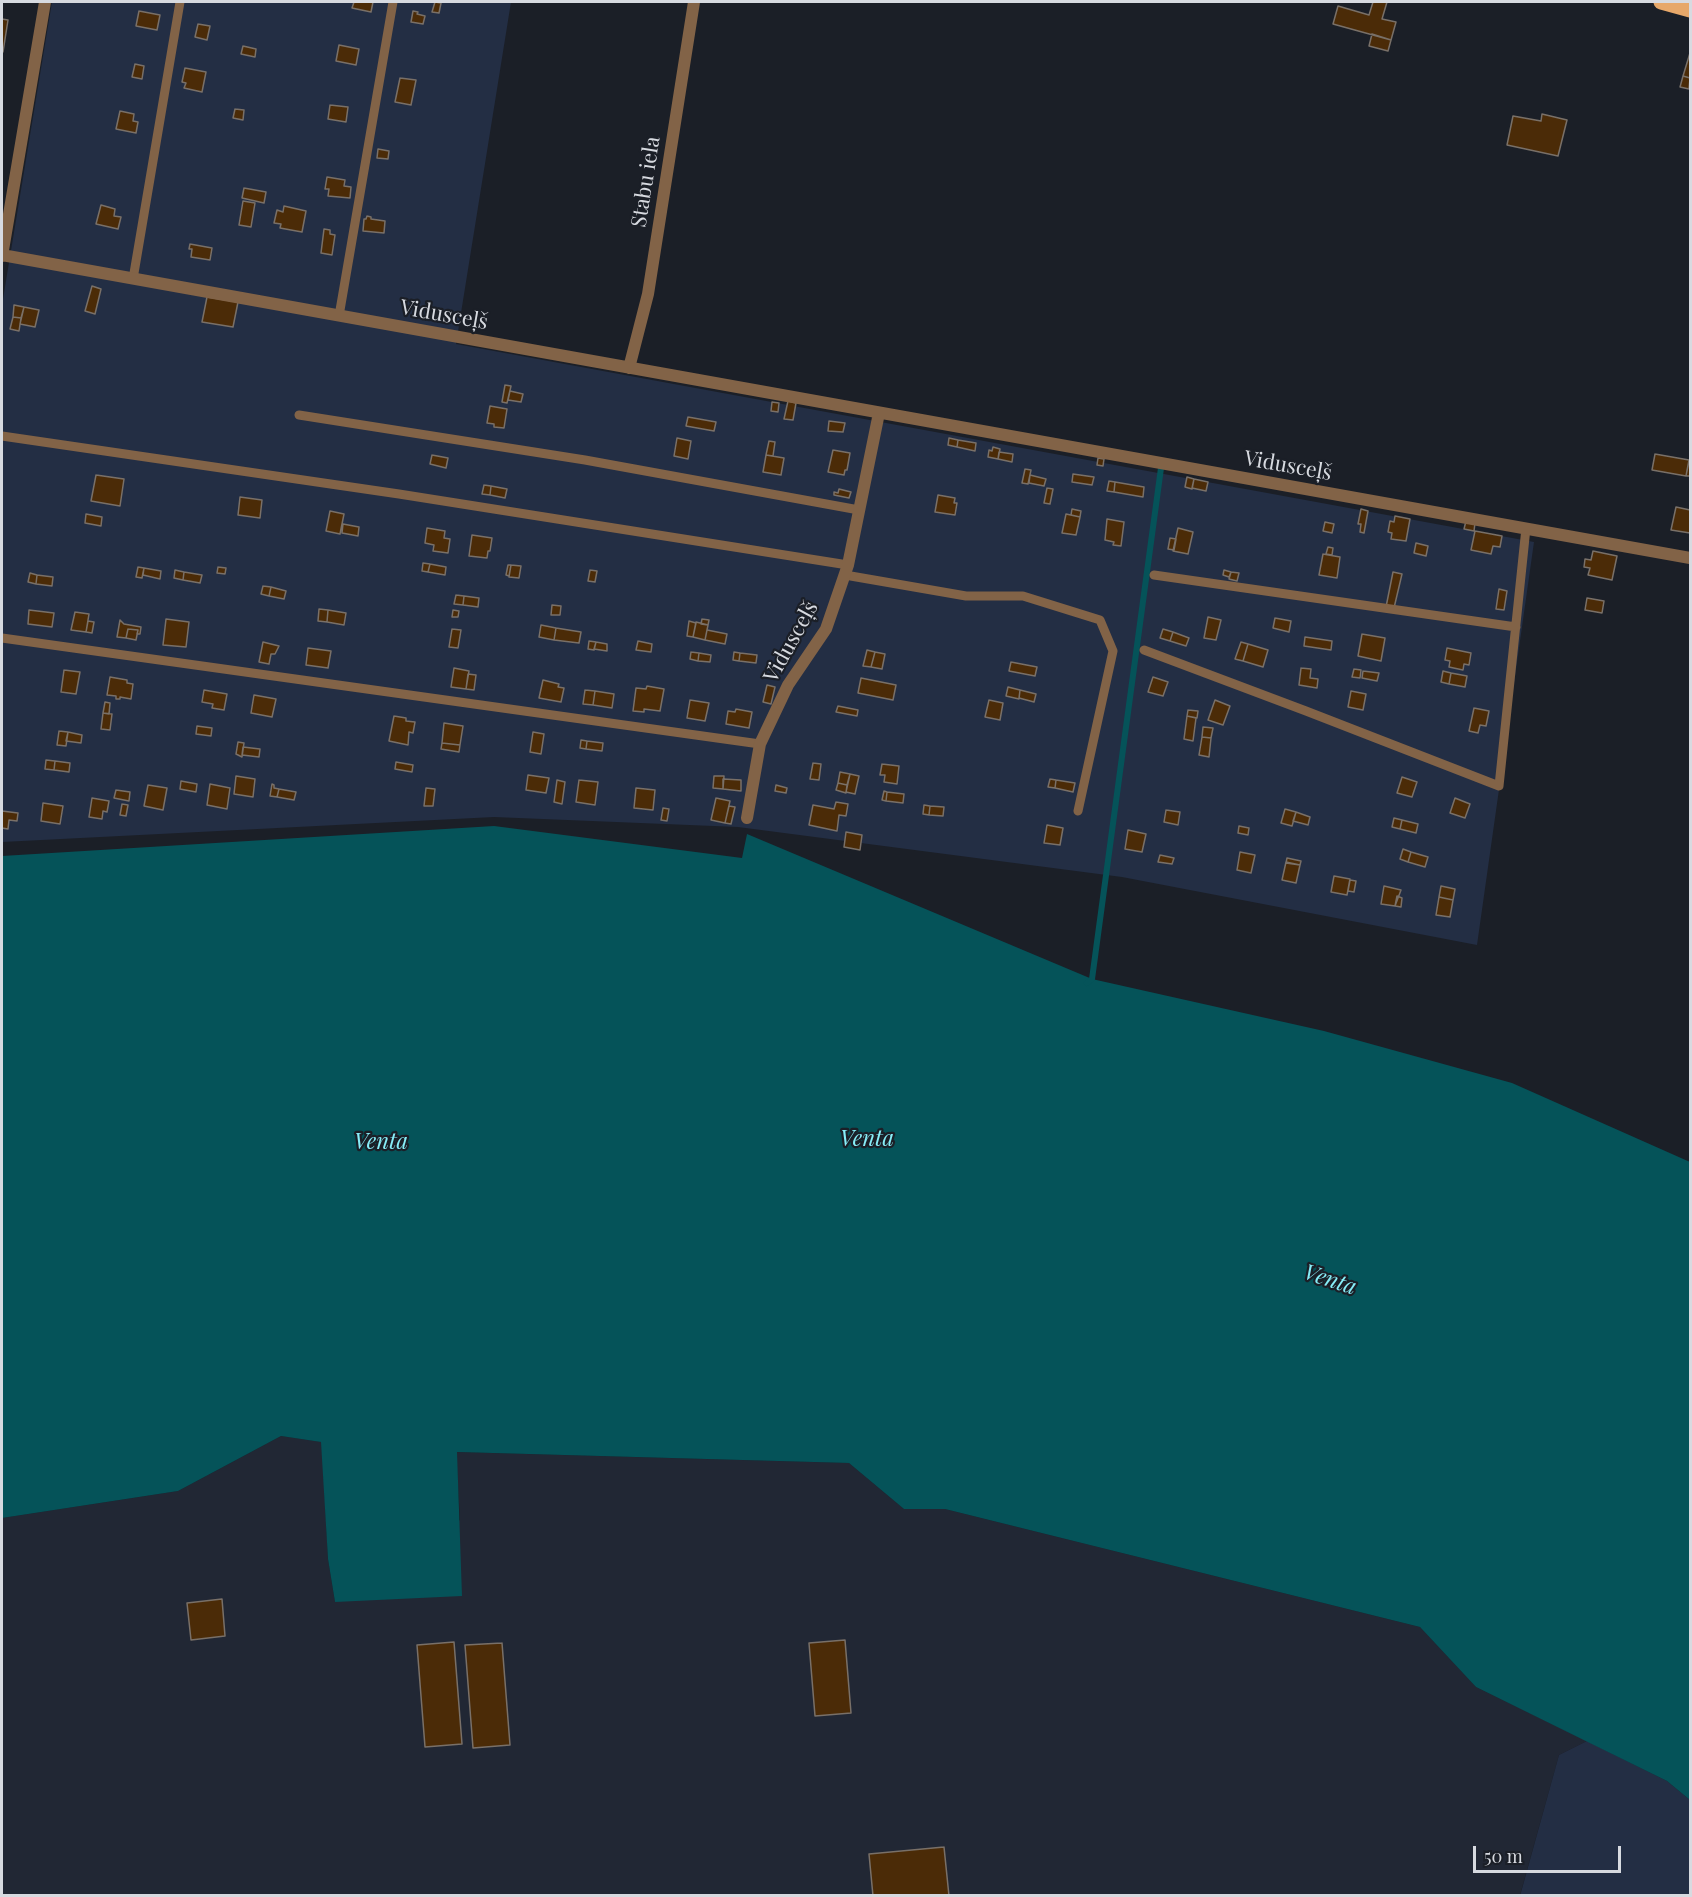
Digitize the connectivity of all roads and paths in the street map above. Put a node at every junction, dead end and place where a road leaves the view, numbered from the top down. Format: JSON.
{"nodes":[{"id":1,"x":45,"y":2,"type":"edge"},
{"id":2,"x":180,"y":2,"type":"edge"},
{"id":3,"x":393,"y":2,"type":"edge"},
{"id":4,"x":694,"y":2,"type":"edge"},
{"id":5,"x":1661,"y":2,"type":"edge"},
{"id":6,"x":1690,"y":10,"type":"edge"},
{"id":7,"x":4,"y":230,"type":"edge"},
{"id":8,"x":2,"y":256,"type":"edge"},
{"id":9,"x":133,"y":279,"type":"junction"},
{"id":10,"x":339,"y":316,"type":"junction"},
{"id":11,"x":629,"y":368,"type":"junction"},
{"id":12,"x":879,"y":412,"type":"junction"},
{"id":13,"x":299,"y":415,"type":"dead end"},
{"id":14,"x":2,"y":436,"type":"edge"},
{"id":15,"x":859,"y":510,"type":"junction"},
{"id":16,"x":1526,"y":528,"type":"junction"},
{"id":17,"x":1690,"y":558,"type":"edge"},
{"id":18,"x":846,"y":570,"type":"junction"},
{"id":19,"x":1154,"y":575,"type":"dead end"},
{"id":20,"x":1516,"y":627,"type":"junction"},
{"id":21,"x":2,"y":638,"type":"edge"},
{"id":22,"x":1143,"y":650,"type":"dead end"},
{"id":23,"x":760,"y":744,"type":"junction"},
{"id":24,"x":1078,"y":811,"type":"dead end"},
{"id":25,"x":747,"y":818,"type":"dead end"}],
"edges":[{"from":1,"to":7,"type":"street"},
{"from":2,"to":9,"type":"lane"},
{"from":3,"to":10,"type":"lane"},
{"from":4,"to":11,"type":"street","name":"Stabu iela"},
{"from":5,"to":6,"type":"main road"},
{"from":7,"to":8,"type":"street"},
{"from":8,"to":9,"type":"street","name":"Vidusceļš"},
{"from":9,"to":10,"type":"street","name":"Vidusceļš"},
{"from":10,"to":11,"type":"street","name":"Vidusceļš"},
{"from":11,"to":12,"type":"street","name":"Vidusceļš"},
{"from":12,"to":15,"type":"street","name":"Vidusceļš"},
{"from":12,"to":16,"type":"street","name":"Vidusceļš"},
{"from":13,"to":15,"type":"lane"},
{"from":14,"to":18,"type":"lane"},
{"from":15,"to":18,"type":"street","name":"Vidusceļš"},
{"from":16,"to":17,"type":"street","name":"Vidusceļš"},
{"from":16,"to":20,"type":"lane"},
{"from":18,"to":23,"type":"street","name":"Vidusceļš"},
{"from":18,"to":24,"type":"lane"},
{"from":19,"to":20,"type":"lane"},
{"from":20,"to":22,"type":"lane"},
{"from":21,"to":23,"type":"lane"},
{"from":23,"to":25,"type":"street","name":"Vidusceļš"}]}
